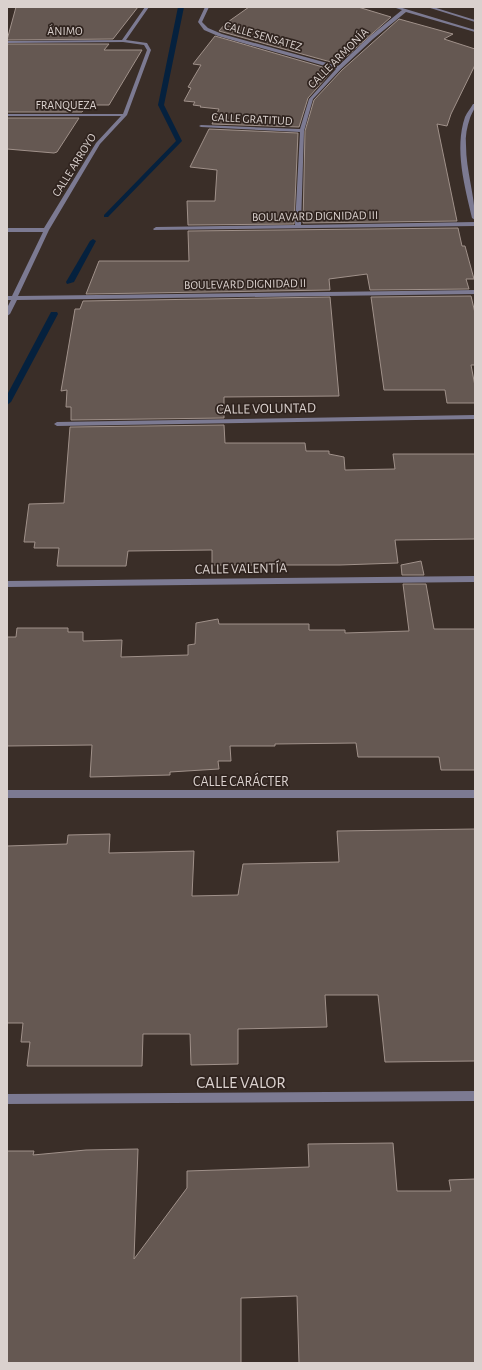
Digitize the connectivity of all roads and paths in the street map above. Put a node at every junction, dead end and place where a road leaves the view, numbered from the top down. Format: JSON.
{"nodes":[{"id":1,"x":147,"y":7,"type":"edge"},
{"id":2,"x":207,"y":7,"type":"edge"},
{"id":3,"x":395,"y":7,"type":"edge"},
{"id":4,"x":429,"y":7,"type":"edge"},
{"id":5,"x":405,"y":10,"type":"junction"},
{"id":6,"x":475,"y":21,"type":"edge"},
{"id":7,"x":475,"y":31,"type":"edge"},
{"id":8,"x":123,"y":41,"type":"junction"},
{"id":9,"x":7,"y":42,"type":"edge"},
{"id":10,"x":339,"y":68,"type":"junction"},
{"id":11,"x":475,"y":104,"type":"edge"},
{"id":12,"x":7,"y":115,"type":"edge"},
{"id":13,"x":125,"y":115,"type":"junction"},
{"id":14,"x":201,"y":126,"type":"dead end"},
{"id":15,"x":302,"y":131,"type":"junction"},
{"id":16,"x":475,"y":218,"type":"edge"},
{"id":17,"x":475,"y":224,"type":"edge"},
{"id":18,"x":298,"y":227,"type":"junction"},
{"id":19,"x":156,"y":229,"type":"dead end"},
{"id":20,"x":7,"y":230,"type":"edge"},
{"id":21,"x":46,"y":230,"type":"junction"},
{"id":22,"x":475,"y":292,"type":"edge"},
{"id":23,"x":7,"y":298,"type":"edge"},
{"id":24,"x":16,"y":298,"type":"junction"},
{"id":25,"x":7,"y":314,"type":"edge"},
{"id":26,"x":475,"y":417,"type":"edge"},
{"id":27,"x":57,"y":424,"type":"dead end"},
{"id":28,"x":475,"y":579,"type":"edge"},
{"id":29,"x":7,"y":584,"type":"edge"},
{"id":30,"x":7,"y":794,"type":"edge"},
{"id":31,"x":475,"y":794,"type":"edge"},
{"id":32,"x":475,"y":1096,"type":"edge"},
{"id":33,"x":7,"y":1099,"type":"edge"}],
"edges":[{"from":1,"to":8,"type":"street"},
{"from":2,"to":10,"type":"street","name":"CALLE SENSATEZ"},
{"from":3,"to":5,"type":"street"},
{"from":4,"to":6,"type":"street"},
{"from":5,"to":7,"type":"street"},
{"from":5,"to":10,"type":"street","name":"CALLE ARMONÍA"},
{"from":8,"to":9,"type":"street","name":"ÁNIMO"},
{"from":8,"to":13,"type":"street","name":"CALLE ARROYO"},
{"from":10,"to":15,"type":"street","name":"CALLE ARMONÍA"},
{"from":11,"to":16,"type":"street"},
{"from":12,"to":13,"type":"street","name":"FRANQUEZA"},
{"from":13,"to":21,"type":"street","name":"CALLE ARROYO"},
{"from":14,"to":15,"type":"street","name":"CALLE GRATITUD"},
{"from":15,"to":18,"type":"street","name":"CALLE ARMONÍA"},
{"from":17,"to":18,"type":"street","name":"BOULAVARD DIGNIDAD III"},
{"from":18,"to":19,"type":"street","name":"BOULAVARD DIGNIDAD III"},
{"from":20,"to":21,"type":"street"},
{"from":21,"to":24,"type":"street","name":"CALLE ARROYO"},
{"from":22,"to":24,"type":"street","name":"BOULEVARD DIGNIDAD II"},
{"from":23,"to":24,"type":"street","name":"BOULEVARD DIGNIDAD II"},
{"from":24,"to":25,"type":"street","name":"CALLE ARROYO"},
{"from":26,"to":27,"type":"street","name":"CALLE VOLUNTAD"},
{"from":28,"to":29,"type":"street","name":"CALLE VALENTÍA"},
{"from":30,"to":31,"type":"street","name":"CALLE CARÁCTER"},
{"from":32,"to":33,"type":"street","name":"CALLE VALOR"}]}
